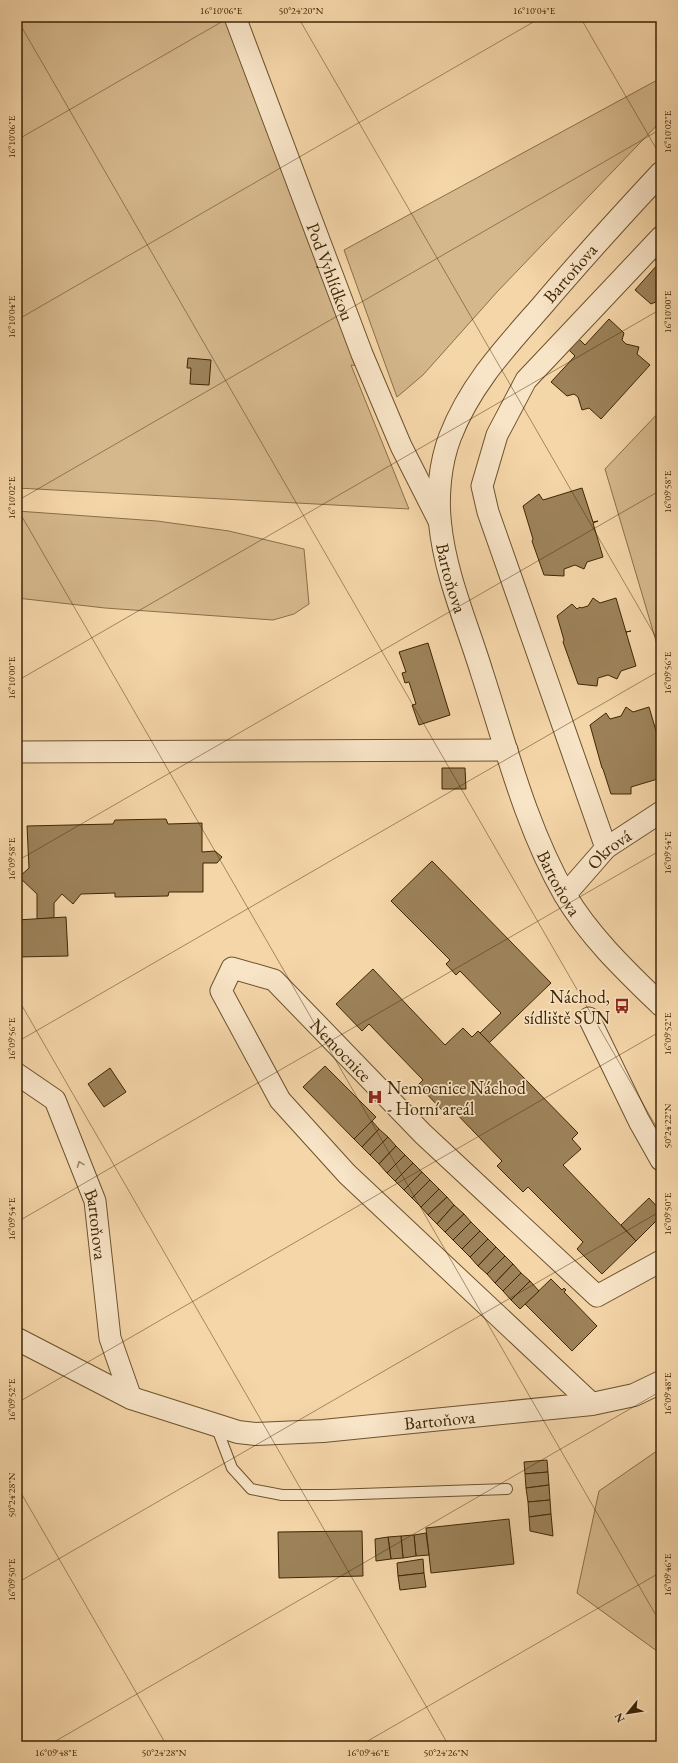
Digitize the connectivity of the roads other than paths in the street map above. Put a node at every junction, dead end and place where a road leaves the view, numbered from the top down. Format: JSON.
{"nodes":[{"id":1,"x":234,"y":17,"type":"edge"},
{"id":2,"x":661,"y":173,"type":"edge"},
{"id":3,"x":661,"y":237,"type":"edge"},
{"id":4,"x":440,"y":521,"type":"junction"},
{"id":5,"x":507,"y":750,"type":"junction"},
{"id":6,"x":17,"y":752,"type":"edge"},
{"id":7,"x":661,"y":812,"type":"edge"},
{"id":8,"x":606,"y":848,"type":"junction"},
{"id":9,"x":565,"y":895,"type":"junction"},
{"id":10,"x":661,"y":1004,"type":"edge"},
{"id":11,"x":589,"y":1018,"type":"dead end"},
{"id":12,"x":17,"y":1074,"type":"edge"},
{"id":13,"x":661,"y":1160,"type":"edge"},
{"id":14,"x":661,"y":1261,"type":"edge"},
{"id":15,"x":17,"y":1339,"type":"edge"},
{"id":16,"x":661,"y":1382,"type":"edge"},
{"id":17,"x":131,"y":1398,"type":"junction"},
{"id":18,"x":592,"y":1404,"type":"junction"},
{"id":19,"x":216,"y":1426,"type":"junction"},
{"id":20,"x":506,"y":1488,"type":"dead end"}],
"edges":[{"from":1,"to":4,"type":"street","name":"Pod Vyhlídkou"},
{"from":2,"to":4,"type":"street","name":"Bartoňova"},
{"from":3,"to":8,"type":"street"},
{"from":4,"to":5,"type":"street","name":"Bartoňova"},
{"from":5,"to":6,"type":"street"},
{"from":5,"to":9,"type":"street","name":"Bartoňova"},
{"from":7,"to":8,"type":"street","name":"Okrová"},
{"from":8,"to":9,"type":"street","name":"Okrová"},
{"from":9,"to":10,"type":"street","name":"Bartoňova"},
{"from":11,"to":13,"type":"street"},
{"from":17,"to":12,"type":"street","name":"Bartoňova","one_way":true},
{"from":14,"to":18,"type":"street","name":"Nemocnice"},
{"from":15,"to":17,"type":"street","name":"Bartoňova"},
{"from":16,"to":18,"type":"street","name":"Bartoňova"},
{"from":17,"to":19,"type":"street","name":"Bartoňova"},
{"from":18,"to":19,"type":"street","name":"Bartoňova"},
{"from":19,"to":20,"type":"lane"}]}
